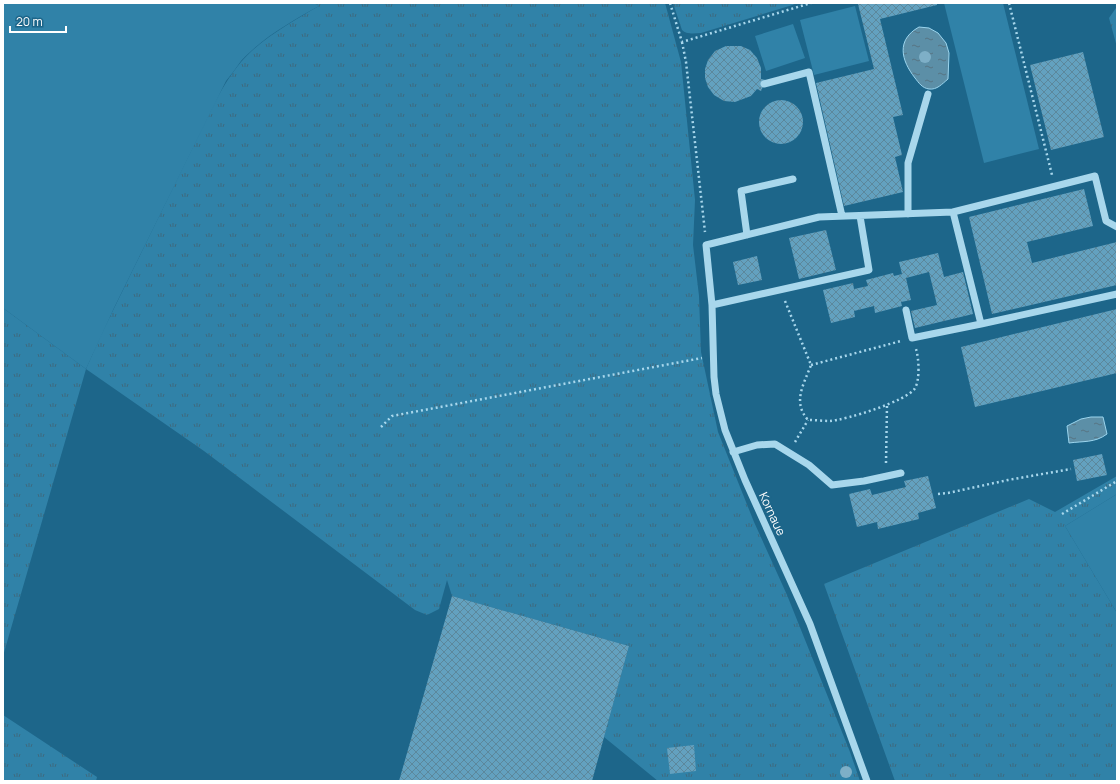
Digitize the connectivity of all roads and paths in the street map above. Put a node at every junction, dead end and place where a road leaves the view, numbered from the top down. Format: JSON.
{"nodes":[{"id":1,"x":670,"y":3,"type":"edge"},
{"id":2,"x":810,"y":3,"type":"edge"},
{"id":3,"x":1009,"y":3,"type":"edge"},
{"id":4,"x":682,"y":42,"type":"junction"},
{"id":5,"x":764,"y":84,"type":"dead end"},
{"id":6,"x":928,"y":94,"type":"dead end"},
{"id":7,"x":793,"y":180,"type":"dead end"},
{"id":8,"x":1054,"y":186,"type":"junction"},
{"id":9,"x":953,"y":212,"type":"junction"},
{"id":10,"x":908,"y":214,"type":"junction"},
{"id":11,"x":842,"y":216,"type":"junction"},
{"id":12,"x":860,"y":216,"type":"junction"},
{"id":13,"x":1117,"y":227,"type":"edge"},
{"id":14,"x":747,"y":236,"type":"junction"},
{"id":15,"x":706,"y":245,"type":"junction"},
{"id":16,"x":780,"y":290,"type":"junction"},
{"id":17,"x":1117,"y":294,"type":"edge"},
{"id":18,"x":712,"y":305,"type":"junction"},
{"id":19,"x":906,"y":310,"type":"dead end"},
{"id":20,"x":981,"y":324,"type":"junction"},
{"id":21,"x":912,"y":338,"type":"junction"},
{"id":22,"x":713,"y":356,"type":"junction"},
{"id":23,"x":811,"y":365,"type":"junction"},
{"id":24,"x":887,"y":405,"type":"junction"},
{"id":25,"x":808,"y":420,"type":"junction"},
{"id":26,"x":381,"y":427,"type":"dead end"},
{"id":27,"x":733,"y":452,"type":"junction"},
{"id":28,"x":789,"y":452,"type":"junction"},
{"id":29,"x":1071,"y":469,"type":"dead end"},
{"id":30,"x":902,"y":473,"type":"dead end"},
{"id":31,"x":886,"y":476,"type":"junction"},
{"id":32,"x":1117,"y":481,"type":"edge"},
{"id":33,"x":938,"y":494,"type":"dead end"},
{"id":34,"x":1062,"y":514,"type":"dead end"},
{"id":35,"x":867,"y":781,"type":"edge"}],
"edges":[{"from":1,"to":4,"type":"path"},
{"from":2,"to":4,"type":"path"},
{"from":3,"to":8,"type":"path"},
{"from":4,"to":15,"type":"path"},
{"from":5,"to":11,"type":"street"},
{"from":6,"to":10,"type":"street"},
{"from":7,"to":14,"type":"street"},
{"from":8,"to":9,"type":"street"},
{"from":8,"to":13,"type":"street"},
{"from":9,"to":10,"type":"street"},
{"from":9,"to":20,"type":"street"},
{"from":10,"to":12,"type":"street"},
{"from":11,"to":12,"type":"street"},
{"from":11,"to":14,"type":"street"},
{"from":12,"to":16,"type":"street"},
{"from":14,"to":15,"type":"street"},
{"from":15,"to":18,"type":"street","name":"Kornaue"},
{"from":16,"to":18,"type":"street"},
{"from":16,"to":23,"type":"path"},
{"from":17,"to":20,"type":"street"},
{"from":18,"to":22,"type":"street","name":"Kornaue"},
{"from":19,"to":21,"type":"street"},
{"from":20,"to":21,"type":"street"},
{"from":21,"to":23,"type":"path"},
{"from":21,"to":24,"type":"path"},
{"from":22,"to":26,"type":"path"},
{"from":22,"to":27,"type":"street","name":"Kornaue"},
{"from":23,"to":25,"type":"path"},
{"from":24,"to":25,"type":"path"},
{"from":24,"to":31,"type":"path"},
{"from":25,"to":28,"type":"path"},
{"from":27,"to":28,"type":"street"},
{"from":27,"to":35,"type":"street","name":"Kornaue"},
{"from":28,"to":31,"type":"street"},
{"from":29,"to":33,"type":"path"},
{"from":30,"to":31,"type":"street"},
{"from":32,"to":34,"type":"path"}]}
